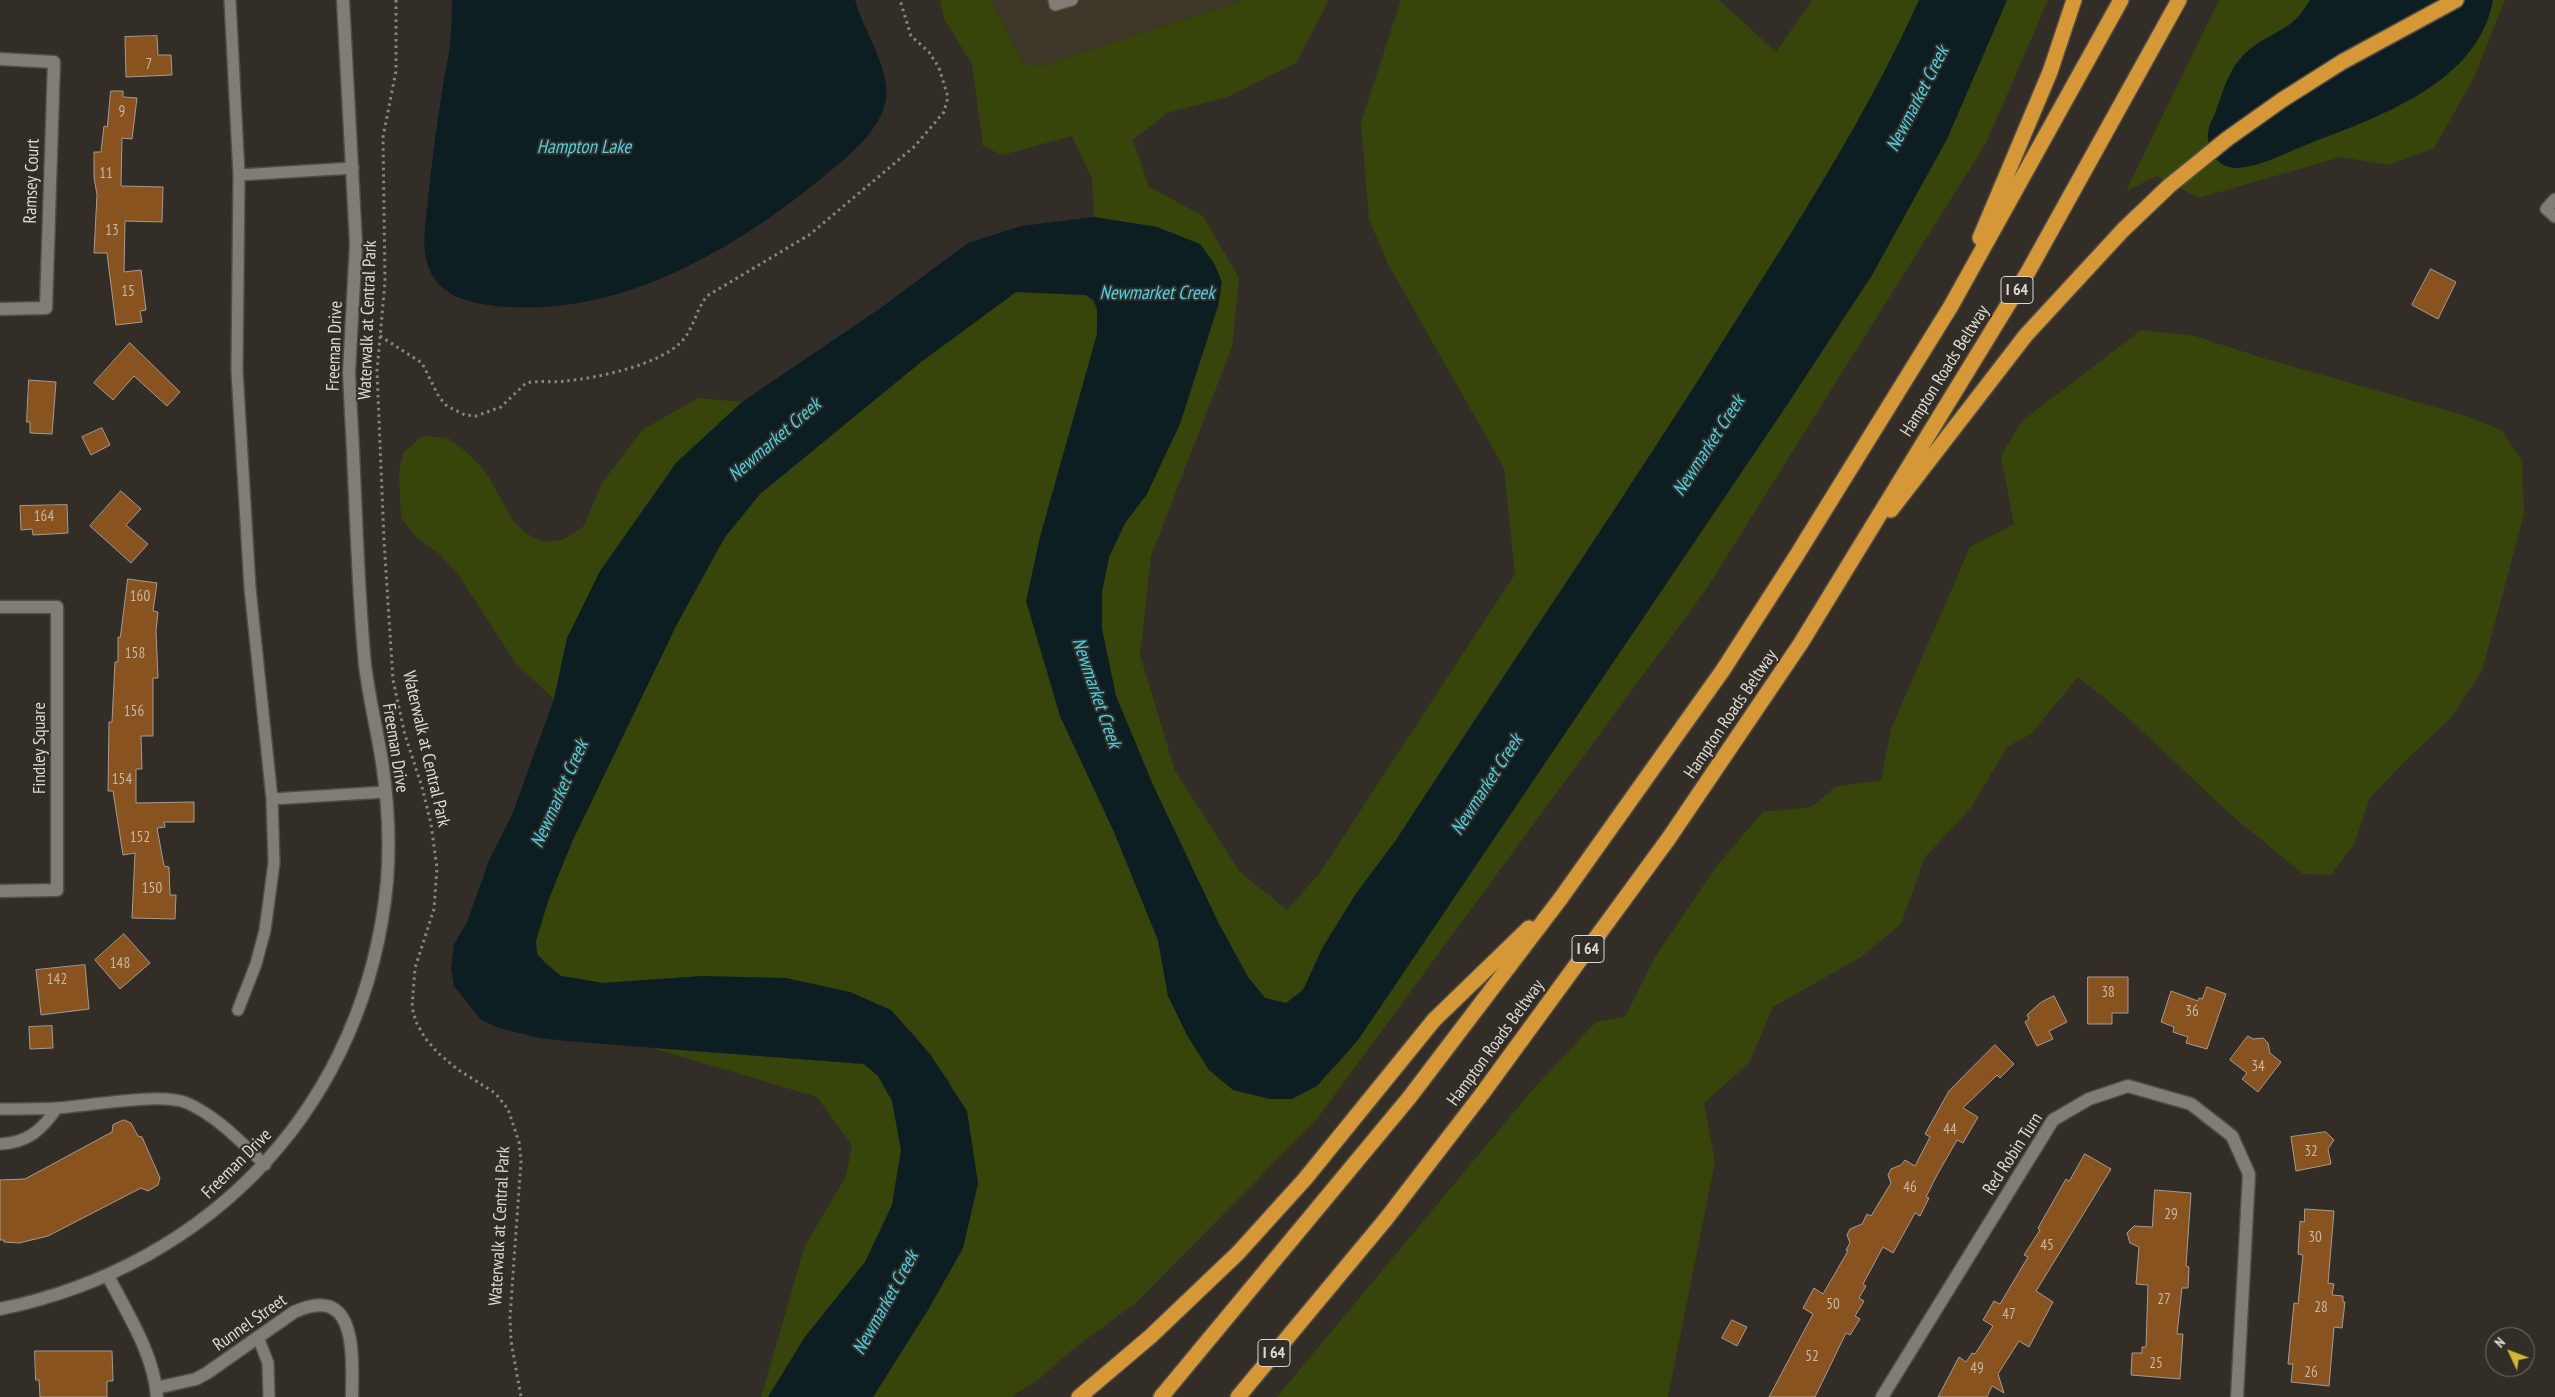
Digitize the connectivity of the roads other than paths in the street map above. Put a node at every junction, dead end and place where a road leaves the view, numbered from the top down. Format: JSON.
{"nodes":[{"id":1,"x":230,"y":0,"type":"edge"},
{"id":2,"x":343,"y":0,"type":"edge"},
{"id":3,"x":1054,"y":0,"type":"edge"},
{"id":4,"x":1072,"y":0,"type":"edge"},
{"id":5,"x":2074,"y":0,"type":"edge"},
{"id":6,"x":2121,"y":0,"type":"edge"},
{"id":7,"x":2178,"y":0,"type":"edge"},
{"id":8,"x":2456,"y":0,"type":"edge"},
{"id":9,"x":0,"y":59,"type":"edge"},
{"id":10,"x":353,"y":168,"type":"junction"},
{"id":11,"x":239,"y":175,"type":"junction"},
{"id":12,"x":2555,"y":199,"type":"edge"},
{"id":13,"x":2555,"y":217,"type":"edge"},
{"id":14,"x":1951,"y":306,"type":"junction"},
{"id":15,"x":0,"y":309,"type":"edge"},
{"id":16,"x":1843,"y":573,"type":"junction"},
{"id":17,"x":0,"y":607,"type":"edge"},
{"id":18,"x":385,"y":792,"type":"junction"},
{"id":19,"x":272,"y":799,"type":"junction"},
{"id":20,"x":0,"y":891,"type":"edge"},
{"id":21,"x":1561,"y":898,"type":"junction"},
{"id":22,"x":238,"y":1010,"type":"dead end"},
{"id":23,"x":57,"y":1108,"type":"junction"},
{"id":24,"x":0,"y":1109,"type":"edge"},
{"id":25,"x":0,"y":1144,"type":"edge"},
{"id":26,"x":265,"y":1165,"type":"junction"},
{"id":27,"x":108,"y":1276,"type":"junction"},
{"id":28,"x":0,"y":1309,"type":"edge"},
{"id":29,"x":258,"y":1337,"type":"junction"},
{"id":30,"x":157,"y":1392,"type":"edge"},
{"id":31,"x":269,"y":1397,"type":"edge"},
{"id":32,"x":352,"y":1397,"type":"edge"},
{"id":33,"x":1079,"y":1397,"type":"edge"},
{"id":34,"x":1161,"y":1397,"type":"edge"},
{"id":35,"x":1238,"y":1397,"type":"edge"},
{"id":36,"x":1882,"y":1397,"type":"edge"},
{"id":37,"x":2237,"y":1397,"type":"edge"}],
"edges":[{"from":1,"to":11,"type":"lane"},
{"from":2,"to":10,"type":"street","name":"Freeman Drive"},
{"from":3,"to":4,"type":"lane"},
{"from":5,"to":14,"type":"highway"},
{"from":6,"to":14,"type":"highway","name":"Hampton Roads Beltway"},
{"from":7,"to":16,"type":"highway","name":"Hampton Roads Beltway","number":"I 64"},
{"from":8,"to":16,"type":"highway"},
{"from":9,"to":15,"type":"street","name":"Ramsey Court"},
{"from":10,"to":11,"type":"lane"},
{"from":10,"to":18,"type":"street","name":"Freeman Drive"},
{"from":11,"to":19,"type":"lane"},
{"from":12,"to":13,"type":"lane"},
{"from":14,"to":21,"type":"highway","name":"Hampton Roads Beltway"},
{"from":16,"to":35,"type":"highway","name":"Hampton Roads Beltway","number":"I 64"},
{"from":17,"to":20,"type":"street","name":"Findley Square"},
{"from":18,"to":19,"type":"lane"},
{"from":18,"to":26,"type":"street","name":"Freeman Drive"},
{"from":19,"to":22,"type":"lane"},
{"from":21,"to":33,"type":"highway"},
{"from":21,"to":34,"type":"highway"},
{"from":23,"to":24,"type":"lane"},
{"from":23,"to":25,"type":"lane"},
{"from":23,"to":26,"type":"lane"},
{"from":26,"to":27,"type":"street","name":"Freeman Drive"},
{"from":27,"to":28,"type":"street","name":"Freeman Drive"},
{"from":27,"to":30,"type":"street"},
{"from":29,"to":30,"type":"street","name":"Runnel Street"},
{"from":29,"to":31,"type":"lane"},
{"from":29,"to":32,"type":"street","name":"Runnel Street"},
{"from":36,"to":37,"type":"street","name":"Red Robin Turn"}]}
